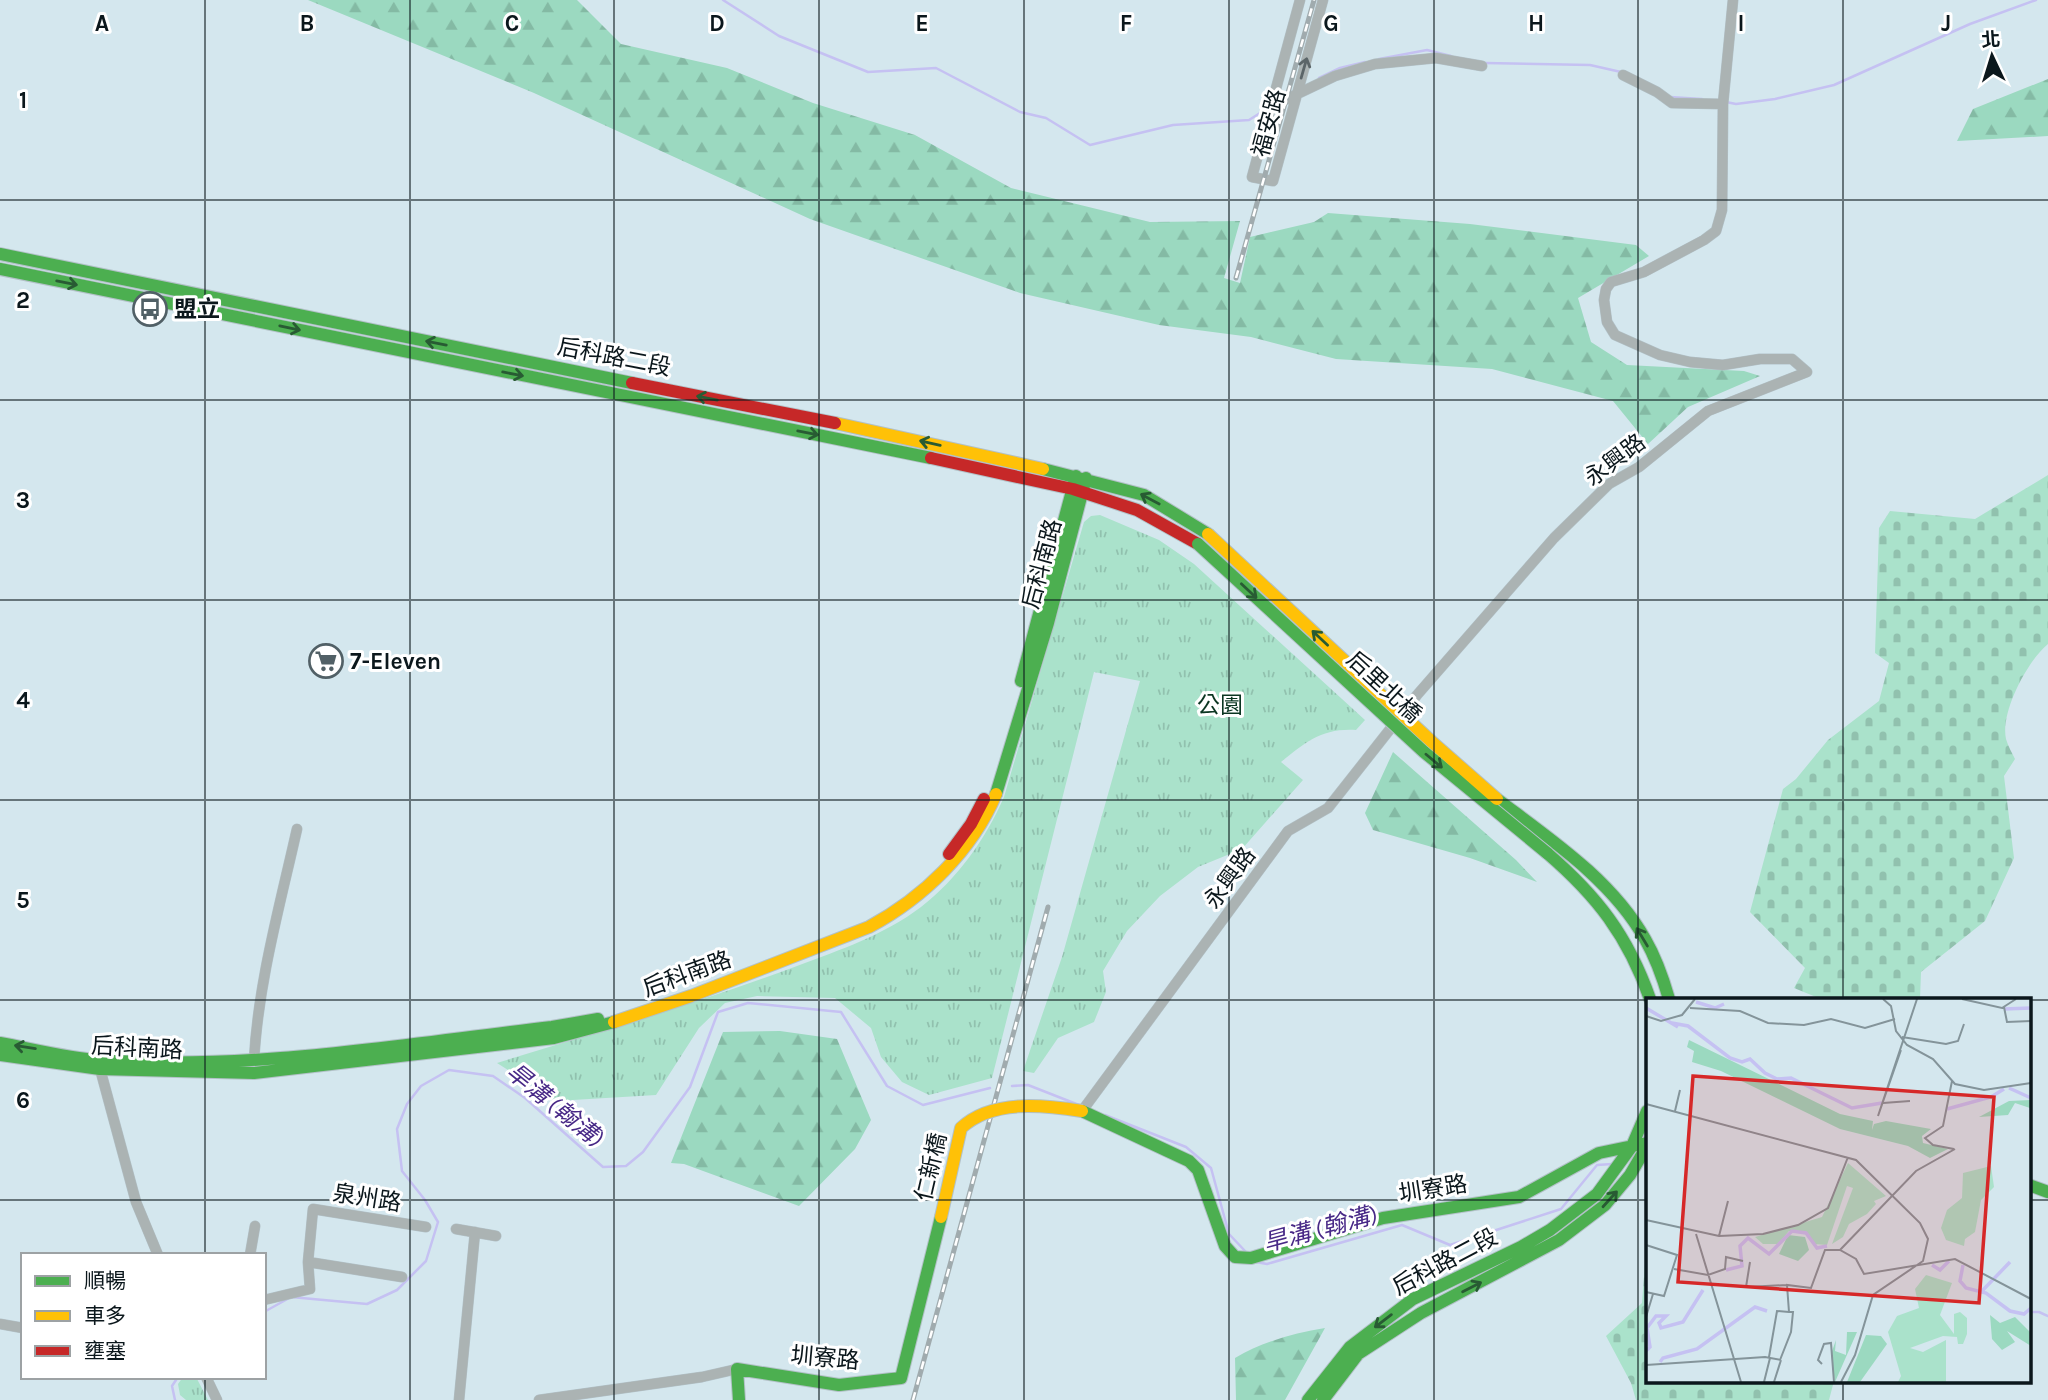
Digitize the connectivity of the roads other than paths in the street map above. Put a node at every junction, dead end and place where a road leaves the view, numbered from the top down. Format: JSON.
{"nodes":[{"id":1,"x":1300,"y":0,"type":"edge"},
{"id":2,"x":1323,"y":0,"type":"edge"},
{"id":3,"x":1733,"y":0,"type":"edge"},
{"id":4,"x":1482,"y":66,"type":"dead end"},
{"id":5,"x":1623,"y":75,"type":"dead end"},
{"id":6,"x":1296,"y":96,"type":"junction"},
{"id":7,"x":1723,"y":104,"type":"junction"},
{"id":8,"x":1272,"y":106,"type":"junction"},
{"id":9,"x":0,"y":254,"type":"edge"},
{"id":10,"x":0,"y":269,"type":"edge"},
{"id":11,"x":107,"y":284,"type":"junction"},
{"id":12,"x":478,"y":351,"type":"junction"},
{"id":13,"x":475,"y":367,"type":"junction"},
{"id":14,"x":765,"y":410,"type":"junction"},
{"id":15,"x":764,"y":424,"type":"junction"},
{"id":16,"x":1081,"y":477,"type":"junction"},
{"id":17,"x":1078,"y":491,"type":"junction"},
{"id":18,"x":1209,"y":534,"type":"joint"},
{"id":19,"x":1198,"y":544,"type":"joint"},
{"id":20,"x":297,"y":829,"type":"dead end"},
{"id":21,"x":1650,"y":998,"type":"edge"},
{"id":22,"x":1668,"y":998,"type":"edge"},
{"id":23,"x":0,"y":1043,"type":"edge"},
{"id":24,"x":0,"y":1055,"type":"edge"},
{"id":25,"x":99,"y":1064,"type":"junction"},
{"id":26,"x":254,"y":1067,"type":"junction"},
{"id":27,"x":1082,"y":1111,"type":"junction"},
{"id":28,"x":1646,"y":1113,"type":"edge"},
{"id":29,"x":1646,"y":1144,"type":"edge"},
{"id":30,"x":1632,"y":1146,"type":"junction"},
{"id":31,"x":1646,"y":1146,"type":"edge"},
{"id":32,"x":2030,"y":1185,"type":"edge"},
{"id":33,"x":2048,"y":1192,"type":"edge"},
{"id":34,"x":941,"y":1217,"type":"joint"},
{"id":35,"x":255,"y":1226,"type":"dead end"},
{"id":36,"x":426,"y":1227,"type":"dead end"},
{"id":37,"x":456,"y":1229,"type":"dead end"},
{"id":38,"x":475,"y":1232,"type":"junction"},
{"id":39,"x":1555,"y":1235,"type":"junction"},
{"id":40,"x":496,"y":1236,"type":"dead end"},
{"id":41,"x":157,"y":1253,"type":"edge"},
{"id":42,"x":250,"y":1253,"type":"edge"},
{"id":43,"x":308,"y":1262,"type":"junction"},
{"id":44,"x":402,"y":1277,"type":"dead end"},
{"id":45,"x":266,"y":1300,"type":"edge"},
{"id":46,"x":0,"y":1324,"type":"edge"},
{"id":47,"x":21,"y":1328,"type":"edge"},
{"id":48,"x":737,"y":1369,"type":"junction"},
{"id":49,"x":207,"y":1379,"type":"edge"},
{"id":50,"x":217,"y":1400,"type":"edge"},
{"id":51,"x":458,"y":1400,"type":"edge"},
{"id":52,"x":539,"y":1400,"type":"edge"},
{"id":53,"x":739,"y":1400,"type":"edge"},
{"id":54,"x":1308,"y":1400,"type":"edge"},
{"id":55,"x":1323,"y":1400,"type":"edge"}],
"edges":[{"from":1,"to":8,"type":"street","name":"福安路"},
{"from":6,"to":2,"type":"street","name":"福安路","one_way":true},
{"from":3,"to":7,"type":"street","name":"永興路"},
{"from":4,"to":6,"type":"street"},
{"from":5,"to":7,"type":"street"},
{"from":6,"to":8,"type":"street"},
{"from":6,"to":8,"type":"street","name":"福安路"},
{"from":7,"to":27,"type":"street","name":"永興路"},
{"from":9,"to":11,"type":"street","name":"后科路二段"},
{"from":10,"to":11,"type":"street","name":"后科路二段","one_way":true},
{"from":12,"to":11,"type":"street","name":"后科路二段","one_way":true},
{"from":11,"to":13,"type":"street","name":"后科路二段","one_way":true},
{"from":12,"to":13,"type":"street"},
{"from":14,"to":12,"type":"street","name":"后科路二段","one_way":true},
{"from":13,"to":15,"type":"street","name":"后科路二段","one_way":true},
{"from":14,"to":15,"type":"street"},
{"from":16,"to":14,"type":"street","name":"后科路二段","one_way":true},
{"from":15,"to":17,"type":"street","name":"后科路二段","one_way":true},
{"from":16,"to":17,"type":"street","name":"后科南路"},
{"from":18,"to":16,"type":"street","name":"后科路二段","one_way":true},
{"from":17,"to":19,"type":"street","name":"后科路二段"},
{"from":17,"to":26,"type":"street","name":"后科南路"},
{"from":22,"to":18,"type":"street","name":"后里北橋","one_way":true,"bridge":true},
{"from":19,"to":21,"type":"street","name":"后里北橋","one_way":true,"bridge":true},
{"from":20,"to":26,"type":"street"},
{"from":25,"to":23,"type":"street","name":"后科南路","one_way":true},
{"from":24,"to":25,"type":"street","name":"后科南路"},
{"from":25,"to":26,"type":"street","name":"后科南路"},
{"from":25,"to":41,"type":"street"},
{"from":27,"to":30,"type":"street","name":"圳寮路"},
{"from":27,"to":34,"type":"street","name":"仁新橋","bridge":true},
{"from":28,"to":30,"type":"street"},
{"from":29,"to":30,"type":"street","name":"圳寮路"},
{"from":30,"to":39,"type":"street"},
{"from":39,"to":31,"type":"street","one_way":true},
{"from":32,"to":33,"type":"street"},
{"from":34,"to":48,"type":"street","name":"圳寮路"},
{"from":35,"to":42,"type":"street"},
{"from":36,"to":43,"type":"street","name":"泉州路"},
{"from":37,"to":38,"type":"street"},
{"from":38,"to":40,"type":"street"},
{"from":38,"to":51,"type":"street"},
{"from":39,"to":54,"type":"street","name":"后科路二段","one_way":true},
{"from":55,"to":39,"type":"street","name":"后科路二段","one_way":true},
{"from":43,"to":44,"type":"street"},
{"from":43,"to":45,"type":"street","name":"泉州路"},
{"from":46,"to":47,"type":"street"},
{"from":48,"to":52,"type":"street"},
{"from":48,"to":53,"type":"street"},
{"from":49,"to":50,"type":"street"}]}
